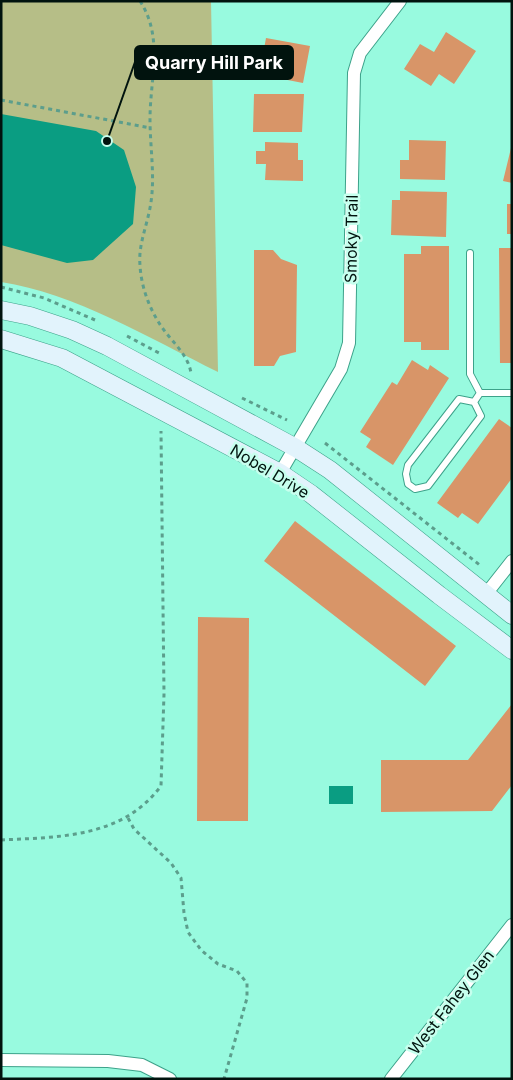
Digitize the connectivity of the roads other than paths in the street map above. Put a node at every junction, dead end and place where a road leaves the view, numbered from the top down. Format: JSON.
{"nodes":[{"id":1,"x":400,"y":1,"type":"edge"},
{"id":2,"x":470,"y":253,"type":"dead end"},
{"id":3,"x":1,"y":310,"type":"edge"},
{"id":4,"x":1,"y":339,"type":"edge"},
{"id":5,"x":480,"y":393,"type":"junction"},
{"id":6,"x":512,"y":393,"type":"edge"},
{"id":7,"x":474,"y":402,"type":"junction"},
{"id":8,"x":296,"y":448,"type":"junction"},
{"id":9,"x":280,"y":473,"type":"junction"},
{"id":10,"x":512,"y":561,"type":"edge"},
{"id":11,"x":486,"y":594,"type":"junction"},
{"id":12,"x":512,"y":615,"type":"edge"},
{"id":13,"x":512,"y":650,"type":"edge"},
{"id":14,"x":512,"y":925,"type":"edge"},
{"id":15,"x":1,"y":1060,"type":"edge"},
{"id":16,"x":170,"y":1079,"type":"edge"},
{"id":17,"x":391,"y":1079,"type":"edge"}],
"edges":[{"from":1,"to":8,"type":"street","name":"Smoky Trail"},
{"from":2,"to":5,"type":"lane"},
{"from":3,"to":8,"type":"street","name":"Nobel Drive"},
{"from":4,"to":9,"type":"street","name":"Nobel Drive"},
{"from":5,"to":6,"type":"lane"},
{"from":5,"to":7,"type":"lane"},
{"from":7,"to":7,"type":"lane"},
{"from":8,"to":9,"type":"street","name":"Smoky Trail"},
{"from":8,"to":11,"type":"street","name":"Nobel Drive"},
{"from":9,"to":13,"type":"street","name":"Nobel Drive"},
{"from":10,"to":11,"type":"street"},
{"from":11,"to":12,"type":"street","name":"Nobel Drive"},
{"from":14,"to":17,"type":"street","name":"West Fahey Glen"},
{"from":15,"to":16,"type":"street"}]}
